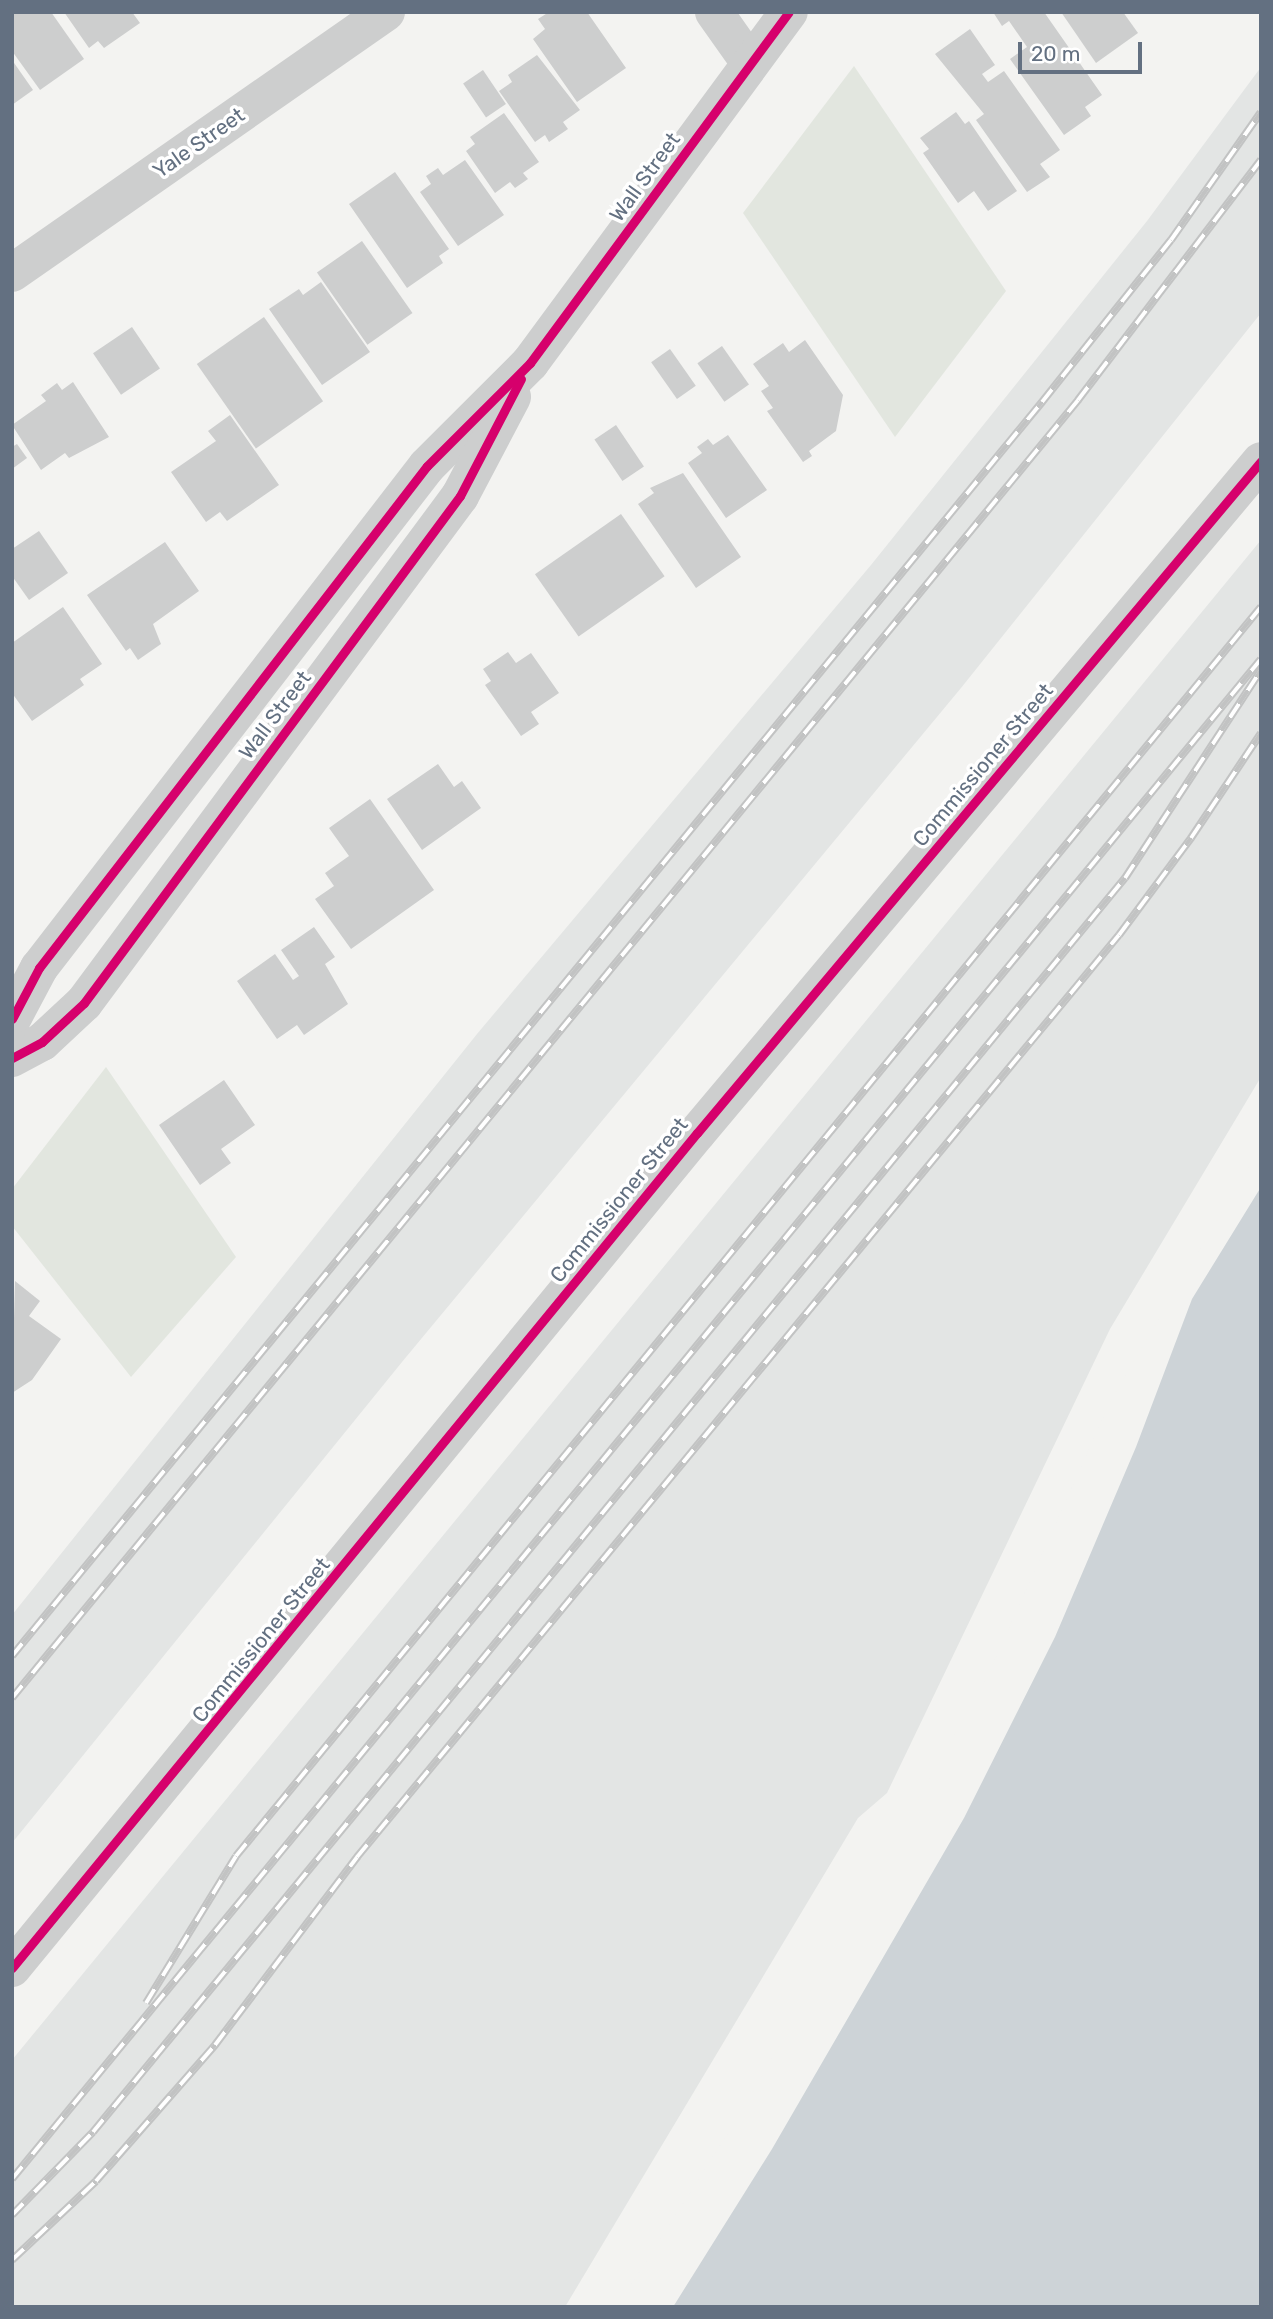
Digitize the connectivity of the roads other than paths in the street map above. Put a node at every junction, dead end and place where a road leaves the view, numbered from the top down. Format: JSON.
{"nodes":[{"id":1,"x":386,"y":12,"type":"edge"},
{"id":2,"x":714,"y":12,"type":"edge"},
{"id":3,"x":789,"y":12,"type":"edge"},
{"id":4,"x":750,"y":63,"type":"junction"},
{"id":5,"x":12,"y":273,"type":"edge"},
{"id":6,"x":530,"y":363,"type":"junction"},
{"id":7,"x":1261,"y":461,"type":"edge"},
{"id":8,"x":12,"y":1019,"type":"edge"},
{"id":9,"x":12,"y":1058,"type":"edge"},
{"id":10,"x":12,"y":1968,"type":"edge"}],
"edges":[{"from":1,"to":5,"type":"street","name":"Yale Street"},
{"from":2,"to":4,"type":"street"},
{"from":3,"to":4,"type":"street","name":"Wall Street"},
{"from":4,"to":6,"type":"street","name":"Wall Street"},
{"from":6,"to":8,"type":"street","name":"Wall Street"},
{"from":6,"to":9,"type":"street","name":"Wall Street"},
{"from":7,"to":10,"type":"street","name":"Commissioner Street"}]}
